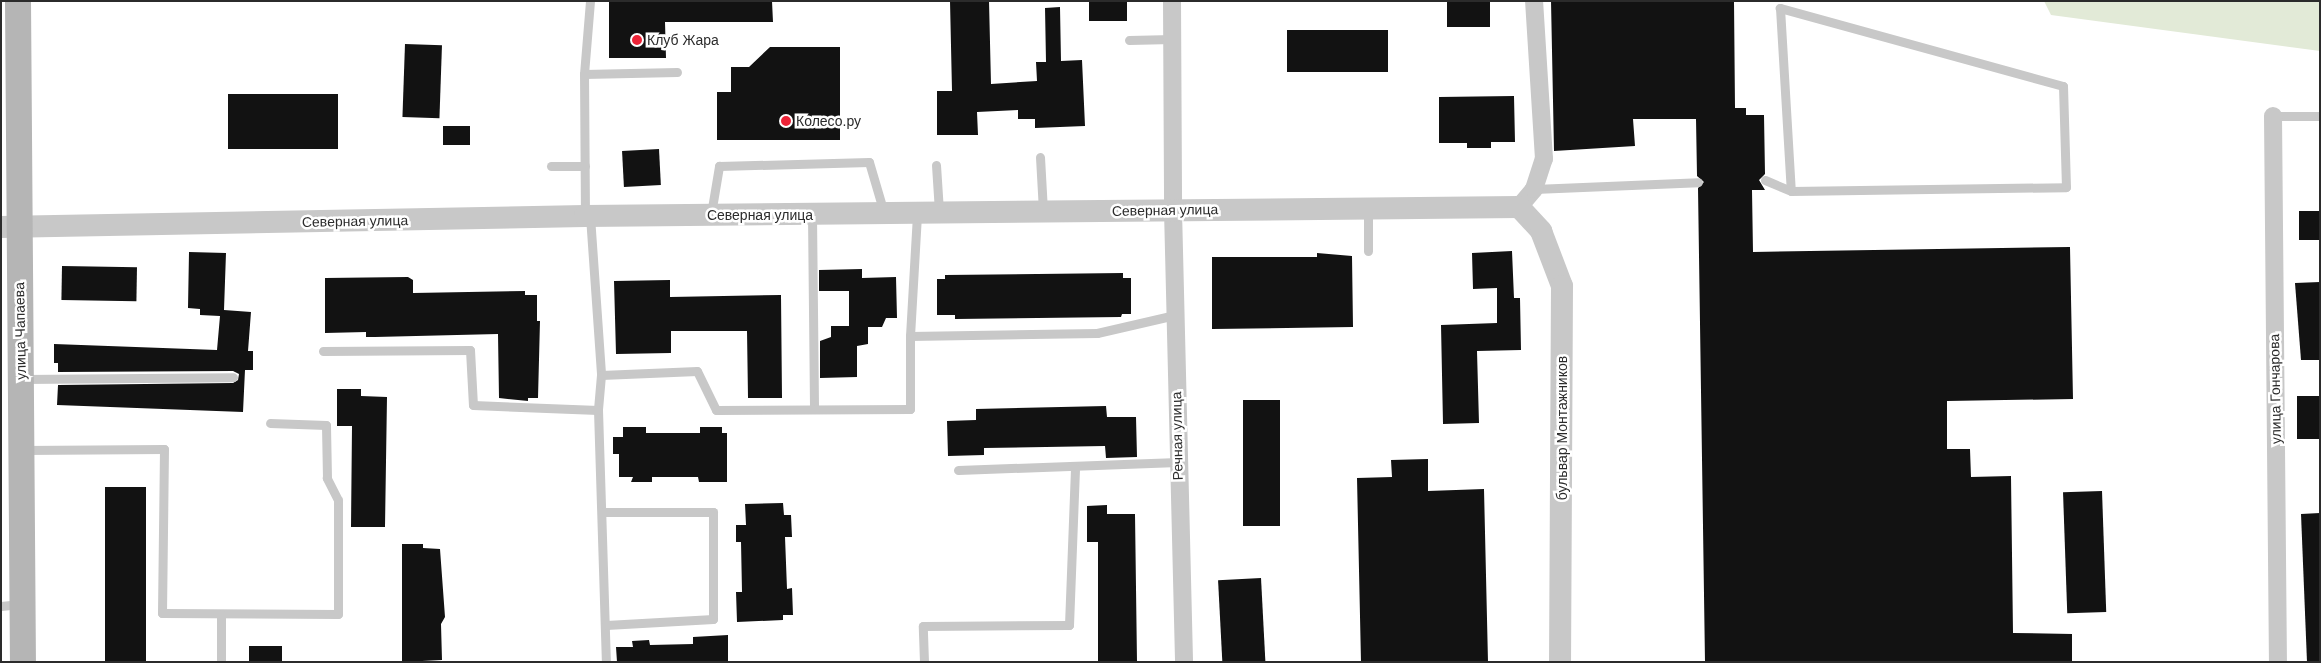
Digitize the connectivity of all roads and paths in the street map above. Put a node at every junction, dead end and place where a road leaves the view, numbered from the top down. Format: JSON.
{"nodes":[{"id":1,"x":18,"y":1,"type":"edge"},
{"id":2,"x":590,"y":1,"type":"edge"},
{"id":3,"x":1172,"y":1,"type":"edge"},
{"id":4,"x":1534,"y":1,"type":"edge"},
{"id":5,"x":1172,"y":39,"type":"junction"},
{"id":6,"x":1129,"y":40,"type":"dead end"},
{"id":7,"x":677,"y":72,"type":"dead end"},
{"id":8,"x":584,"y":74,"type":"junction"},
{"id":9,"x":2273,"y":116,"type":"joint"},
{"id":10,"x":2320,"y":116,"type":"edge"},
{"id":11,"x":1040,"y":156,"type":"dead end"},
{"id":12,"x":936,"y":165,"type":"dead end"},
{"id":13,"x":551,"y":166,"type":"dead end"},
{"id":14,"x":585,"y":166,"type":"junction"},
{"id":15,"x":1765,"y":180,"type":"dead end"},
{"id":16,"x":1698,"y":182,"type":"dead end"},
{"id":17,"x":1534,"y":189,"type":"junction"},
{"id":18,"x":1791,"y":191,"type":"junction"},
{"id":19,"x":1519,"y":207,"type":"junction"},
{"id":20,"x":1368,"y":208,"type":"junction"},
{"id":21,"x":1173,"y":210,"type":"junction"},
{"id":22,"x":1043,"y":212,"type":"junction"},
{"id":23,"x":884,"y":213,"type":"junction"},
{"id":24,"x":917,"y":213,"type":"junction"},
{"id":25,"x":939,"y":213,"type":"junction"},
{"id":26,"x":710,"y":215,"type":"junction"},
{"id":27,"x":812,"y":215,"type":"junction"},
{"id":28,"x":587,"y":216,"type":"junction"},
{"id":29,"x":10,"y":227,"type":"edge"},
{"id":30,"x":1368,"y":251,"type":"dead end"},
{"id":31,"x":1175,"y":315,"type":"junction"},
{"id":32,"x":910,"y":336,"type":"junction"},
{"id":33,"x":323,"y":351,"type":"dead end"},
{"id":34,"x":601,"y":375,"type":"junction"},
{"id":35,"x":233,"y":377,"type":"dead end"},
{"id":36,"x":21,"y":378,"type":"junction"},
{"id":37,"x":814,"y":409,"type":"junction"},
{"id":38,"x":598,"y":410,"type":"junction"},
{"id":39,"x":270,"y":423,"type":"dead end"},
{"id":40,"x":22,"y":450,"type":"junction"},
{"id":41,"x":1178,"y":462,"type":"junction"},
{"id":42,"x":1074,"y":468,"type":"junction"},
{"id":43,"x":958,"y":470,"type":"dead end"},
{"id":44,"x":603,"y":512,"type":"junction"},
{"id":45,"x":12,"y":605,"type":"edge"},
{"id":46,"x":221,"y":614,"type":"junction"},
{"id":47,"x":606,"y":625,"type":"junction"},
{"id":48,"x":23,"y":662,"type":"edge"},
{"id":49,"x":221,"y":662,"type":"edge"},
{"id":50,"x":606,"y":662,"type":"edge"},
{"id":51,"x":924,"y":662,"type":"edge"},
{"id":52,"x":1184,"y":662,"type":"edge"},
{"id":53,"x":1560,"y":662,"type":"edge"},
{"id":54,"x":2278,"y":662,"type":"edge"}],
"edges":[{"from":1,"to":29,"type":"main road","name":"улица Чапаева"},
{"from":2,"to":8,"type":"lane"},
{"from":3,"to":5,"type":"street","name":"Речная улица"},
{"from":4,"to":17,"type":"street"},
{"from":5,"to":6,"type":"lane"},
{"from":5,"to":21,"type":"street","name":"Речная улица"},
{"from":7,"to":8,"type":"lane"},
{"from":8,"to":14,"type":"lane"},
{"from":9,"to":10,"type":"lane"},
{"from":9,"to":54,"type":"street","name":"улица Гончарова"},
{"from":11,"to":22,"type":"lane"},
{"from":12,"to":25,"type":"lane"},
{"from":13,"to":14,"type":"lane"},
{"from":14,"to":28,"type":"lane"},
{"from":15,"to":18,"type":"lane"},
{"from":16,"to":17,"type":"lane"},
{"from":17,"to":19,"type":"street"},
{"from":18,"to":18,"type":"lane"},
{"from":19,"to":20,"type":"street","name":"Северная улица"},
{"from":19,"to":53,"type":"street","name":"бульвар Монтажников"},
{"from":20,"to":21,"type":"street","name":"Северная улица"},
{"from":20,"to":30,"type":"lane"},
{"from":21,"to":22,"type":"street","name":"Северная улица"},
{"from":21,"to":31,"type":"street","name":"Речная улица"},
{"from":22,"to":25,"type":"street","name":"Северная улица"},
{"from":23,"to":24,"type":"street","name":"Северная улица"},
{"from":23,"to":26,"type":"lane"},
{"from":23,"to":27,"type":"street","name":"Северная улица"},
{"from":24,"to":25,"type":"street","name":"Северная улица"},
{"from":24,"to":32,"type":"lane"},
{"from":26,"to":27,"type":"street","name":"Северная улица"},
{"from":26,"to":28,"type":"street","name":"Северная улица"},
{"from":27,"to":37,"type":"lane"},
{"from":28,"to":29,"type":"street","name":"Северная улица"},
{"from":28,"to":34,"type":"lane"},
{"from":29,"to":36,"type":"main road","name":"улица Чапаева"},
{"from":31,"to":32,"type":"lane"},
{"from":31,"to":41,"type":"street","name":"Речная улица"},
{"from":32,"to":37,"type":"lane"},
{"from":33,"to":38,"type":"lane"},
{"from":34,"to":37,"type":"lane"},
{"from":34,"to":38,"type":"lane"},
{"from":35,"to":36,"type":"lane"},
{"from":36,"to":40,"type":"main road","name":"улица Чапаева"},
{"from":38,"to":44,"type":"lane"},
{"from":39,"to":46,"type":"lane"},
{"from":40,"to":45,"type":"main road","name":"улица Чапаева"},
{"from":40,"to":46,"type":"lane"},
{"from":41,"to":42,"type":"lane"},
{"from":41,"to":52,"type":"street","name":"Речная улица"},
{"from":42,"to":43,"type":"lane"},
{"from":42,"to":51,"type":"lane"},
{"from":44,"to":47,"type":"lane"},
{"from":44,"to":47,"type":"lane"},
{"from":45,"to":48,"type":"main road","name":"улица Чапаева"},
{"from":46,"to":49,"type":"lane"},
{"from":47,"to":50,"type":"lane"}]}
